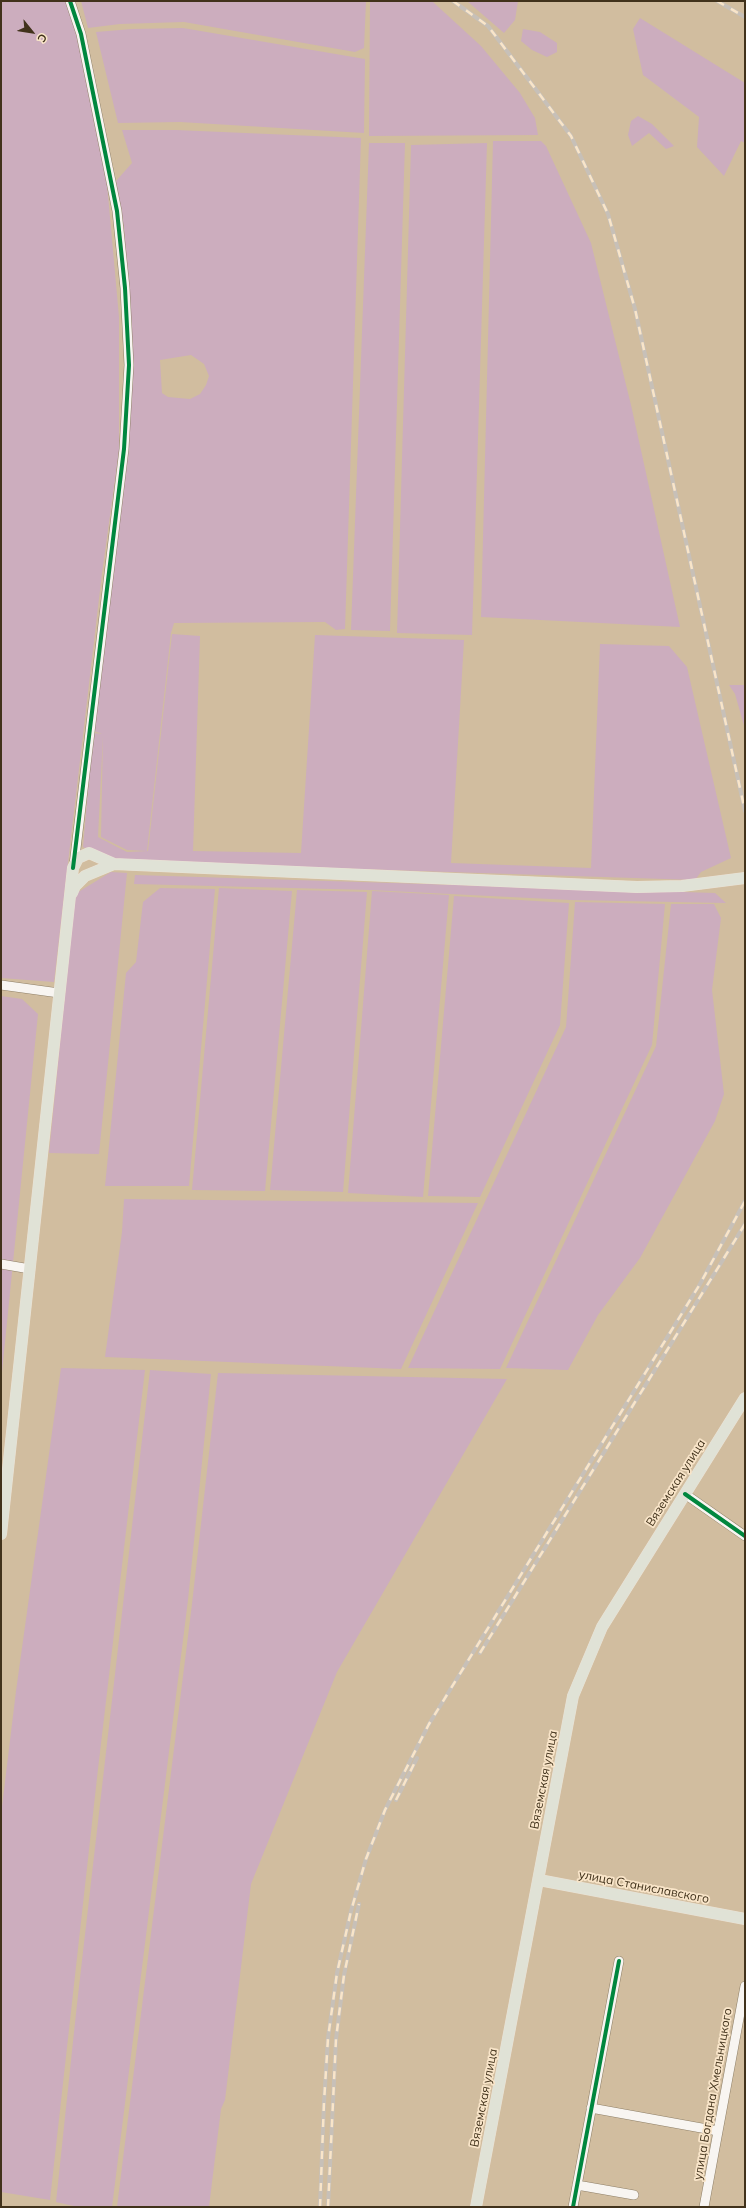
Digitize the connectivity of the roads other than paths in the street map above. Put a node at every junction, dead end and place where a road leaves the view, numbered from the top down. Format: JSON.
{"nodes":[{"id":1,"x":70,"y":1,"type":"edge"},
{"id":2,"x":114,"y":864,"type":"junction"},
{"id":3,"x":73,"y":868,"type":"junction"},
{"id":4,"x":745,"y":878,"type":"edge"},
{"id":5,"x":70,"y":899,"type":"junction"},
{"id":6,"x":1,"y":985,"type":"edge"},
{"id":7,"x":59,"y":993,"type":"junction"},
{"id":8,"x":1,"y":1264,"type":"edge"},
{"id":9,"x":30,"y":1269,"type":"junction"},
{"id":10,"x":745,"y":1398,"type":"edge"},
{"id":11,"x":684,"y":1494,"type":"junction"},
{"id":12,"x":1,"y":1531,"type":"edge"},
{"id":13,"x":1,"y":1534,"type":"edge"},
{"id":14,"x":745,"y":1536,"type":"edge"},
{"id":15,"x":538,"y":1880,"type":"junction"},
{"id":16,"x":745,"y":1919,"type":"edge"},
{"id":17,"x":619,"y":1961,"type":"dead end"},
{"id":18,"x":745,"y":1986,"type":"edge"},
{"id":19,"x":591,"y":2108,"type":"junction"},
{"id":20,"x":718,"y":2131,"type":"junction"},
{"id":21,"x":577,"y":2185,"type":"junction"},
{"id":22,"x":634,"y":2195,"type":"dead end"},
{"id":23,"x":476,"y":2207,"type":"edge"},
{"id":24,"x":573,"y":2207,"type":"edge"},
{"id":25,"x":704,"y":2207,"type":"edge"}],
"edges":[{"from":1,"to":3,"type":"street"},
{"from":2,"to":3,"type":"main road"},
{"from":2,"to":4,"type":"main road"},
{"from":2,"to":5,"type":"main road"},
{"from":3,"to":5,"type":"main road"},
{"from":5,"to":7,"type":"main road"},
{"from":6,"to":7,"type":"street"},
{"from":7,"to":9,"type":"main road"},
{"from":8,"to":9,"type":"street"},
{"from":9,"to":12,"type":"main road"},
{"from":10,"to":11,"type":"main road","name":"Вяземская улица"},
{"from":11,"to":14,"type":"street"},
{"from":11,"to":15,"type":"main road","name":"Вяземская улица"},
{"from":12,"to":13,"type":"main road"},
{"from":15,"to":16,"type":"main road","name":"улица Станиславского"},
{"from":15,"to":23,"type":"main road","name":"Вяземская улица"},
{"from":17,"to":19,"type":"street"},
{"from":18,"to":20,"type":"street","name":"улица Богдана Хмельницкого"},
{"from":19,"to":20,"type":"street"},
{"from":19,"to":21,"type":"street"},
{"from":20,"to":25,"type":"street","name":"улица Богдана Хмельницкого"},
{"from":21,"to":22,"type":"street"},
{"from":21,"to":24,"type":"street"}]}
